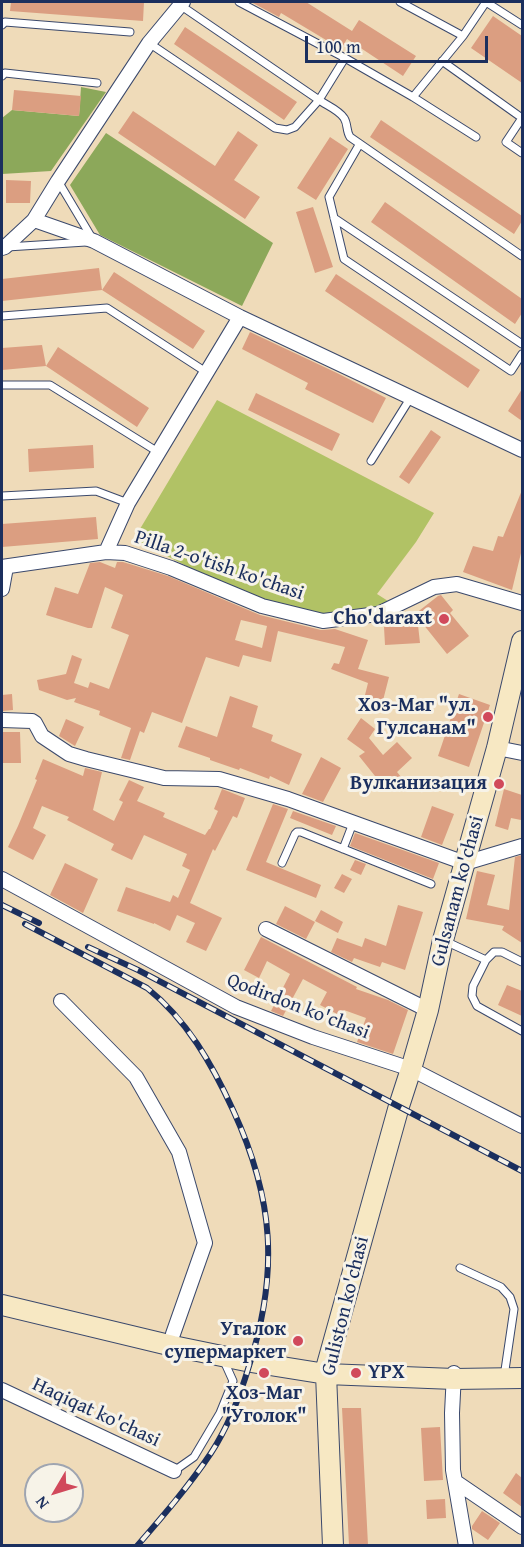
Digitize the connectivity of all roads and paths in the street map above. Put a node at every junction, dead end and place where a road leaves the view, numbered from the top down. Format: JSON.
{"nodes":[{"id":1,"x":239,"y":2,"type":"edge"},
{"id":2,"x":400,"y":2,"type":"edge"},
{"id":3,"x":182,"y":3,"type":"edge"},
{"id":4,"x":2,"y":25,"type":"edge"},
{"id":5,"x":522,"y":25,"type":"edge"},
{"id":6,"x":130,"y":32,"type":"dead end"},
{"id":7,"x":463,"y":36,"type":"junction"},
{"id":8,"x":149,"y":43,"type":"junction"},
{"id":9,"x":345,"y":58,"type":"junction"},
{"id":10,"x":442,"y":61,"type":"junction"},
{"id":11,"x":2,"y":76,"type":"edge"},
{"id":12,"x":97,"y":83,"type":"dead end"},
{"id":13,"x":413,"y":97,"type":"junction"},
{"id":14,"x":319,"y":100,"type":"junction"},
{"id":15,"x":522,"y":118,"type":"edge"},
{"id":16,"x":476,"y":137,"type":"dead end"},
{"id":17,"x":359,"y":145,"type":"junction"},
{"id":18,"x":522,"y":153,"type":"edge"},
{"id":19,"x":58,"y":182,"type":"junction"},
{"id":20,"x":334,"y":218,"type":"junction"},
{"id":21,"x":34,"y":220,"type":"junction"},
{"id":22,"x":94,"y":241,"type":"junction"},
{"id":23,"x":3,"y":248,"type":"edge"},
{"id":24,"x":522,"y":256,"type":"edge"},
{"id":25,"x":2,"y":316,"type":"edge"},
{"id":26,"x":240,"y":316,"type":"junction"},
{"id":27,"x":522,"y":344,"type":"edge"},
{"id":28,"x":522,"y":354,"type":"edge"},
{"id":29,"x":206,"y":372,"type":"junction"},
{"id":30,"x":2,"y":385,"type":"edge"},
{"id":31,"x":411,"y":397,"type":"junction"},
{"id":32,"x":522,"y":450,"type":"edge"},
{"id":33,"x":158,"y":452,"type":"junction"},
{"id":34,"x":371,"y":460,"type":"dead end"},
{"id":35,"x":2,"y":496,"type":"edge"},
{"id":36,"x":128,"y":503,"type":"junction"},
{"id":37,"x":106,"y":552,"type":"junction"},
{"id":38,"x":4,"y":567,"type":"edge"},
{"id":39,"x":2,"y":589,"type":"edge"},
{"id":40,"x":522,"y":603,"type":"edge"},
{"id":41,"x":522,"y":641,"type":"edge"},
{"id":42,"x":2,"y":720,"type":"edge"},
{"id":43,"x":497,"y":748,"type":"junction"},
{"id":44,"x":522,"y":753,"type":"edge"},
{"id":45,"x":353,"y":823,"type":"junction"},
{"id":46,"x":522,"y":846,"type":"edge"},
{"id":47,"x":343,"y":849,"type":"junction"},
{"id":48,"x":282,"y":863,"type":"dead end"},
{"id":49,"x":465,"y":863,"type":"junction"},
{"id":50,"x":2,"y":879,"type":"edge"},
{"id":51,"x":431,"y":884,"type":"dead end"},
{"id":52,"x":266,"y":929,"type":"dead end"},
{"id":53,"x":443,"y":940,"type":"junction"},
{"id":54,"x":486,"y":960,"type":"junction"},
{"id":55,"x":522,"y":962,"type":"edge"},
{"id":56,"x":62,"y":1001,"type":"dead end"},
{"id":57,"x":428,"y":1010,"type":"junction"},
{"id":58,"x":522,"y":1031,"type":"edge"},
{"id":59,"x":411,"y":1069,"type":"junction"},
{"id":60,"x":399,"y":1106,"type":"joint"},
{"id":61,"x":522,"y":1125,"type":"edge"},
{"id":62,"x":460,"y":1268,"type":"dead end"},
{"id":63,"x":2,"y":1296,"type":"edge"},
{"id":64,"x":2,"y":1305,"type":"edge"},
{"id":65,"x":173,"y":1334,"type":"junction"},
{"id":66,"x":222,"y":1356,"type":"junction"},
{"id":67,"x":327,"y":1370,"type":"junction"},
{"id":68,"x":517,"y":1373,"type":"edge"},
{"id":69,"x":454,"y":1375,"type":"junction"},
{"id":70,"x":2,"y":1390,"type":"edge"},
{"id":71,"x":174,"y":1472,"type":"joint"},
{"id":72,"x":456,"y":1482,"type":"junction"},
{"id":73,"x":522,"y":1527,"type":"edge"},
{"id":74,"x":333,"y":1545,"type":"edge"},
{"id":75,"x":466,"y":1545,"type":"edge"}],
"edges":[{"from":1,"to":9,"type":"lane"},
{"from":2,"to":7,"type":"lane"},
{"from":3,"to":8,"type":"street"},
{"from":3,"to":14,"type":"lane"},
{"from":4,"to":6,"type":"lane"},
{"from":5,"to":7,"type":"lane"},
{"from":7,"to":10,"type":"lane"},
{"from":8,"to":14,"type":"lane"},
{"from":8,"to":19,"type":"street"},
{"from":9,"to":13,"type":"lane"},
{"from":9,"to":14,"type":"lane"},
{"from":10,"to":13,"type":"lane"},
{"from":10,"to":15,"type":"lane"},
{"from":11,"to":12,"type":"lane"},
{"from":13,"to":16,"type":"lane"},
{"from":14,"to":17,"type":"lane"},
{"from":15,"to":18,"type":"lane"},
{"from":17,"to":20,"type":"lane"},
{"from":17,"to":24,"type":"lane"},
{"from":19,"to":21,"type":"street"},
{"from":19,"to":22,"type":"lane"},
{"from":20,"to":27,"type":"lane"},
{"from":20,"to":28,"type":"lane"},
{"from":21,"to":22,"type":"street"},
{"from":21,"to":23,"type":"street"},
{"from":22,"to":23,"type":"lane"},
{"from":22,"to":26,"type":"street"},
{"from":25,"to":29,"type":"lane"},
{"from":26,"to":29,"type":"street"},
{"from":26,"to":31,"type":"street"},
{"from":29,"to":33,"type":"street"},
{"from":30,"to":33,"type":"lane"},
{"from":31,"to":32,"type":"street"},
{"from":31,"to":34,"type":"lane"},
{"from":33,"to":36,"type":"street"},
{"from":35,"to":36,"type":"lane"},
{"from":36,"to":37,"type":"street"},
{"from":37,"to":38,"type":"street","name":"Pilla 2-o'tish ko'chasi"},
{"from":37,"to":40,"type":"street","name":"Pilla 2-o'tish ko'chasi"},
{"from":38,"to":39,"type":"street"},
{"from":41,"to":43,"type":"main road","name":"Gulsanam ko'chasi"},
{"from":42,"to":45,"type":"street"},
{"from":43,"to":44,"type":"street"},
{"from":43,"to":49,"type":"main road","name":"Gulsanam ko'chasi"},
{"from":45,"to":47,"type":"lane"},
{"from":45,"to":49,"type":"street"},
{"from":46,"to":49,"type":"street"},
{"from":47,"to":48,"type":"lane"},
{"from":47,"to":51,"type":"lane"},
{"from":49,"to":53,"type":"main road","name":"Gulsanam ko'chasi"},
{"from":50,"to":59,"type":"street","name":"Qodirdon ko'chasi"},
{"from":52,"to":57,"type":"street"},
{"from":53,"to":54,"type":"lane"},
{"from":53,"to":57,"type":"main road","name":"Gulsanam ko'chasi"},
{"from":54,"to":55,"type":"lane"},
{"from":54,"to":58,"type":"lane"},
{"from":56,"to":65,"type":"street"},
{"from":57,"to":59,"type":"main road","name":"Gulsanam ko'chasi"},
{"from":59,"to":60,"type":"main road","name":"Gulsanam ko'chasi"},
{"from":59,"to":61,"type":"street","name":"Qodirdon ko'chasi"},
{"from":60,"to":67,"type":"main road","name":"Guliston ko'chasi"},
{"from":62,"to":68,"type":"lane"},
{"from":63,"to":65,"type":"main road"},
{"from":64,"to":66,"type":"main road"},
{"from":65,"to":67,"type":"main road"},
{"from":66,"to":67,"type":"main road"},
{"from":66,"to":71,"type":"lane"},
{"from":67,"to":69,"type":"main road"},
{"from":67,"to":74,"type":"main road","name":"Guliston ko'chasi"},
{"from":68,"to":69,"type":"main road"},
{"from":69,"to":72,"type":"street"},
{"from":70,"to":71,"type":"street","name":"Haqiqat ko'chasi"},
{"from":72,"to":73,"type":"street"},
{"from":72,"to":75,"type":"street"}]}
